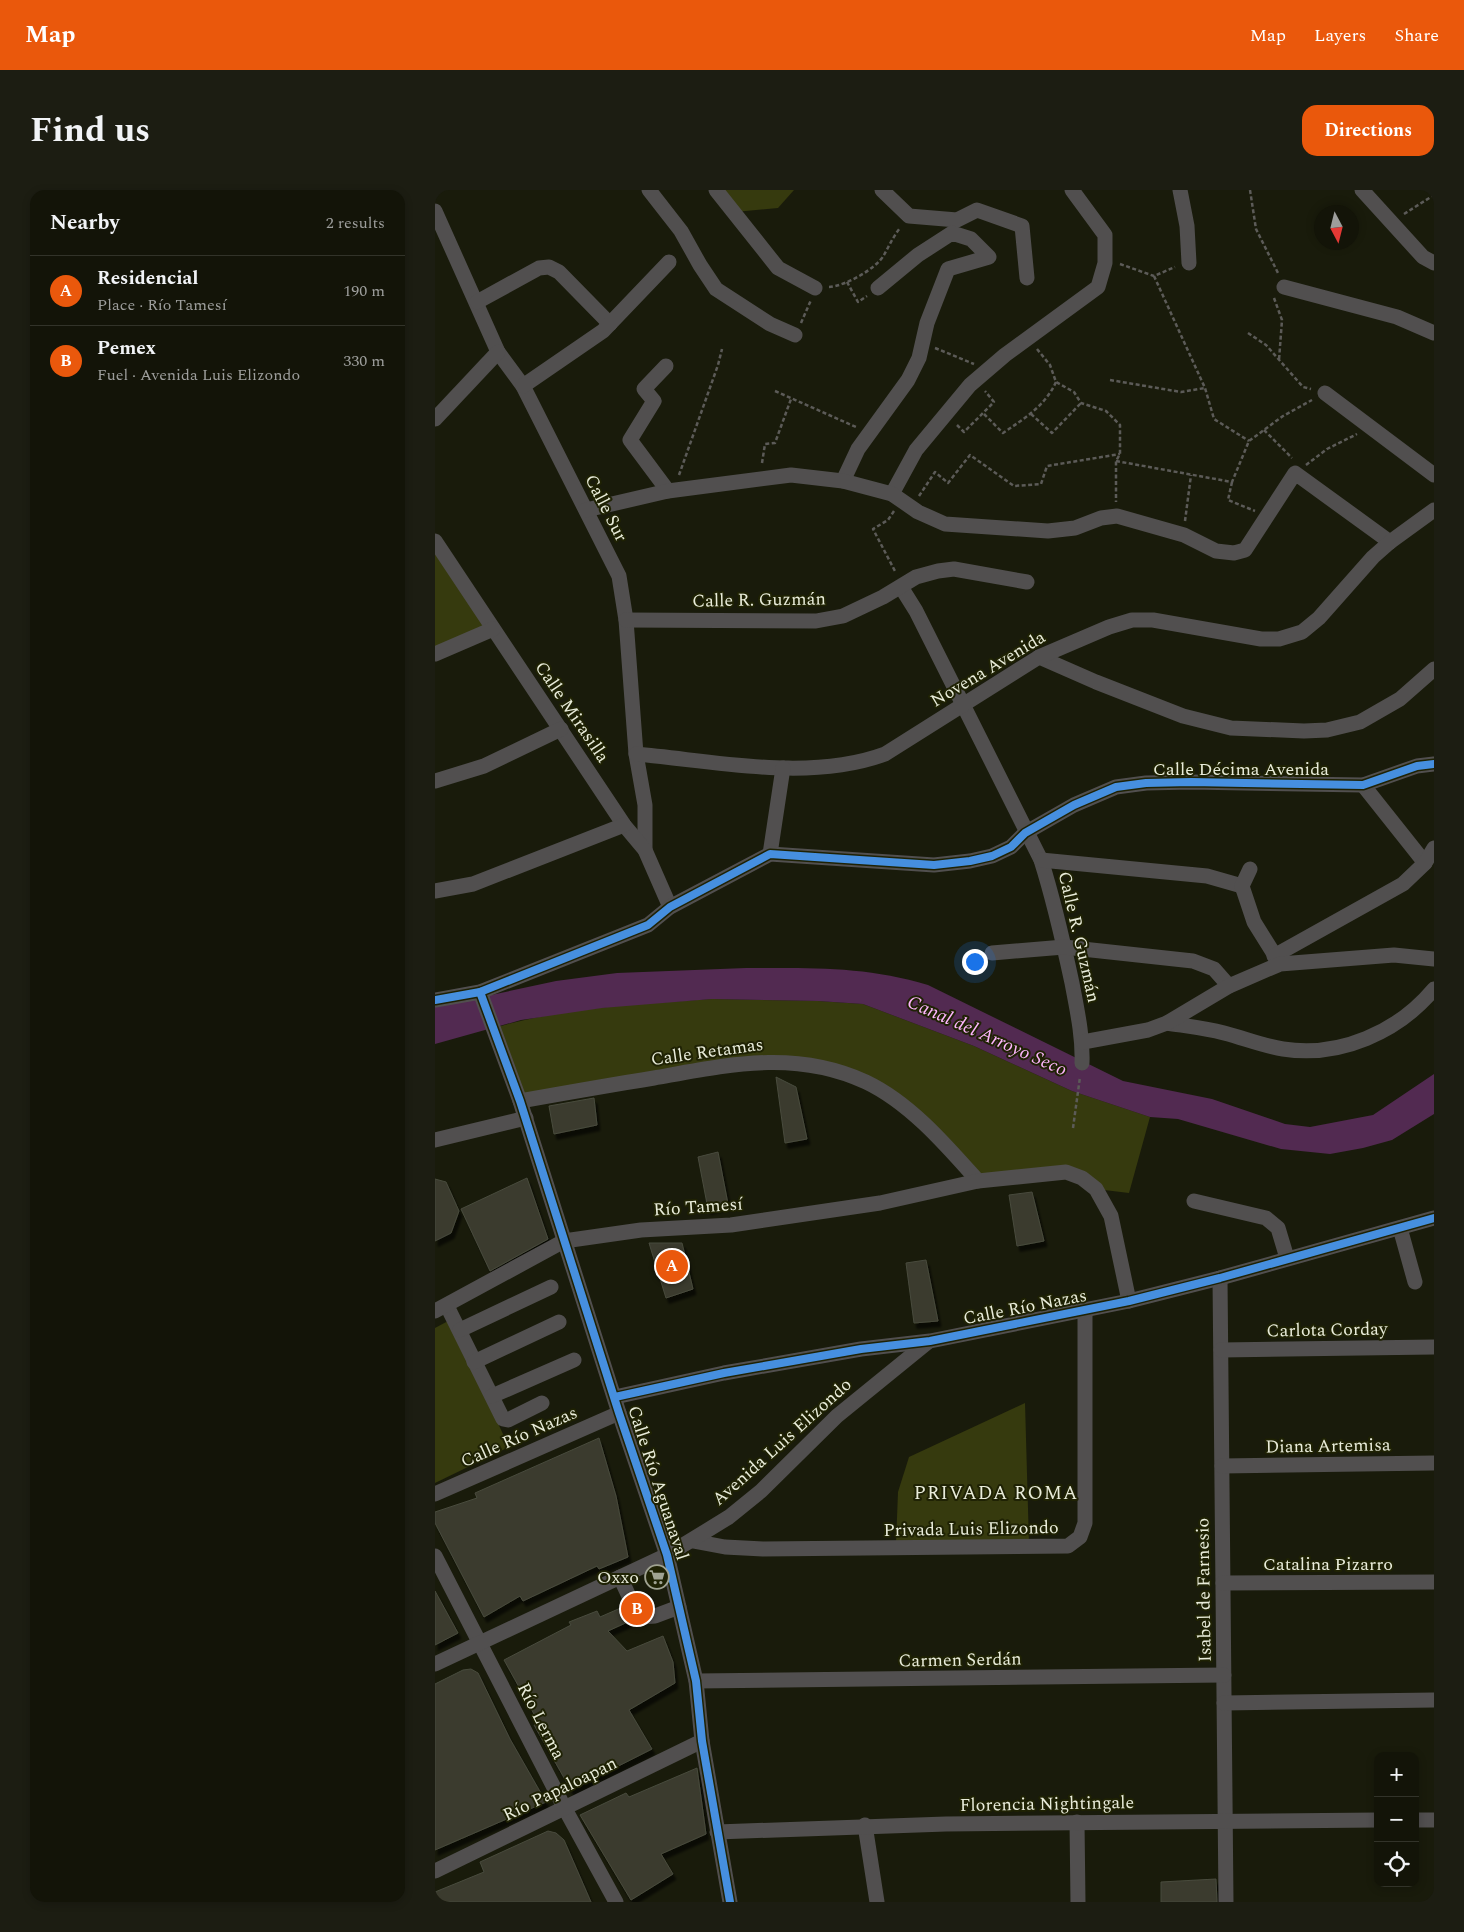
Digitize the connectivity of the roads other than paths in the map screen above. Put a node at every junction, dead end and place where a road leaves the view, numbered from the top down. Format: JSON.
{"nodes":[{"id":1,"x":649,"y":190,"type":"edge"},
{"id":2,"x":716,"y":190,"type":"edge"},
{"id":3,"x":882,"y":190,"type":"edge"},
{"id":4,"x":1072,"y":190,"type":"edge"},
{"id":5,"x":1180,"y":190,"type":"edge"},
{"id":6,"x":1362,"y":190,"type":"edge"},
{"id":7,"x":435,"y":211,"type":"edge"},
{"id":8,"x":669,"y":262,"type":"dead end"},
{"id":9,"x":1189,"y":262,"type":"road end"},
{"id":10,"x":1434,"y":263,"type":"edge"},
{"id":11,"x":1027,"y":278,"type":"dead end"},
{"id":12,"x":1283,"y":284,"type":"road end"},
{"id":13,"x":815,"y":288,"type":"road end"},
{"id":14,"x":879,"y":288,"type":"road end"},
{"id":15,"x":477,"y":302,"type":"junction"},
{"id":16,"x":610,"y":324,"type":"junction"},
{"id":17,"x":1434,"y":334,"type":"edge"},
{"id":18,"x":795,"y":335,"type":"road end"},
{"id":19,"x":498,"y":352,"type":"junction"},
{"id":20,"x":666,"y":366,"type":"dead end"},
{"id":21,"x":523,"y":386,"type":"junction"},
{"id":22,"x":1325,"y":393,"type":"road end"},
{"id":23,"x":435,"y":419,"type":"edge"},
{"id":24,"x":1434,"y":475,"type":"edge"},
{"id":25,"x":843,"y":481,"type":"junction"},
{"id":26,"x":671,"y":491,"type":"junction"},
{"id":27,"x":901,"y":500,"type":"junction"},
{"id":28,"x":586,"y":510,"type":"junction"},
{"id":29,"x":1434,"y":510,"type":"edge"},
{"id":30,"x":435,"y":541,"type":"edge"},
{"id":31,"x":1390,"y":542,"type":"junction"},
{"id":32,"x":1027,"y":582,"type":"dead end"},
{"id":33,"x":901,"y":587,"type":"junction"},
{"id":34,"x":626,"y":620,"type":"junction"},
{"id":35,"x":493,"y":628,"type":"junction"},
{"id":36,"x":435,"y":654,"type":"edge"},
{"id":37,"x":1039,"y":656,"type":"junction"},
{"id":38,"x":1434,"y":669,"type":"edge"},
{"id":39,"x":964,"y":705,"type":"junction"},
{"id":40,"x":561,"y":729,"type":"junction"},
{"id":41,"x":636,"y":754,"type":"junction"},
{"id":42,"x":1434,"y":764,"type":"edge"},
{"id":43,"x":783,"y":768,"type":"junction"},
{"id":44,"x":435,"y":781,"type":"edge"},
{"id":45,"x":1363,"y":785,"type":"junction"},
{"id":46,"x":624,"y":825,"type":"junction"},
{"id":47,"x":1025,"y":833,"type":"junction"},
{"id":48,"x":1434,"y":848,"type":"edge"},
{"id":49,"x":645,"y":850,"type":"junction"},
{"id":50,"x":770,"y":854,"type":"junction"},
{"id":51,"x":1041,"y":860,"type":"junction"},
{"id":52,"x":1425,"y":863,"type":"junction"},
{"id":53,"x":1250,"y":869,"type":"dead end"},
{"id":54,"x":1242,"y":886,"type":"junction"},
{"id":55,"x":435,"y":891,"type":"edge"},
{"id":56,"x":670,"y":907,"type":"junction"},
{"id":57,"x":1064,"y":947,"type":"junction"},
{"id":58,"x":992,"y":953,"type":"dead end"},
{"id":59,"x":1277,"y":959,"type":"junction"},
{"id":60,"x":1434,"y":959,"type":"edge"},
{"id":61,"x":1229,"y":986,"type":"junction"},
{"id":62,"x":1434,"y":990,"type":"edge"},
{"id":63,"x":481,"y":995,"type":"junction"},
{"id":64,"x":435,"y":1000,"type":"edge"},
{"id":65,"x":1167,"y":1023,"type":"junction"},
{"id":66,"x":1083,"y":1042,"type":"junction"},
{"id":67,"x":1083,"y":1063,"type":"road end"},
{"id":68,"x":520,"y":1101,"type":"junction"},
{"id":69,"x":526,"y":1118,"type":"junction"},
{"id":70,"x":435,"y":1140,"type":"edge"},
{"id":71,"x":978,"y":1181,"type":"junction"},
{"id":72,"x":1194,"y":1201,"type":"dead end"},
{"id":73,"x":1434,"y":1218,"type":"edge"},
{"id":74,"x":1400,"y":1228,"type":"junction"},
{"id":75,"x":564,"y":1241,"type":"junction"},
{"id":76,"x":1287,"y":1258,"type":"junction"},
{"id":77,"x":1220,"y":1278,"type":"junction"},
{"id":78,"x":1415,"y":1282,"type":"dead end"},
{"id":79,"x":551,"y":1287,"type":"dead end"},
{"id":80,"x":1129,"y":1301,"type":"junction"},
{"id":81,"x":441,"y":1308,"type":"edge"},
{"id":82,"x":1085,"y":1310,"type":"junction"},
{"id":83,"x":559,"y":1322,"type":"dead end"},
{"id":84,"x":460,"y":1330,"type":"junction"},
{"id":85,"x":930,"y":1341,"type":"junction"},
{"id":86,"x":1434,"y":1347,"type":"edge"},
{"id":87,"x":1221,"y":1350,"type":"junction"},
{"id":88,"x":574,"y":1360,"type":"dead end"},
{"id":89,"x":474,"y":1362,"type":"junction"},
{"id":90,"x":492,"y":1396,"type":"junction"},
{"id":91,"x":615,"y":1397,"type":"junction"},
{"id":92,"x":542,"y":1403,"type":"dead end"},
{"id":93,"x":619,"y":1413,"type":"junction"},
{"id":94,"x":1434,"y":1464,"type":"edge"},
{"id":95,"x":1222,"y":1466,"type":"junction"},
{"id":96,"x":435,"y":1494,"type":"edge"},
{"id":97,"x":693,"y":1541,"type":"junction"},
{"id":98,"x":667,"y":1555,"type":"junction"},
{"id":99,"x":435,"y":1556,"type":"edge"},
{"id":100,"x":620,"y":1577,"type":"junction"},
{"id":101,"x":1434,"y":1582,"type":"edge"},
{"id":102,"x":1223,"y":1583,"type":"junction"},
{"id":103,"x":679,"y":1607,"type":"junction"},
{"id":104,"x":481,"y":1642,"type":"junction"},
{"id":105,"x":435,"y":1664,"type":"edge"},
{"id":106,"x":1224,"y":1675,"type":"junction"},
{"id":107,"x":696,"y":1682,"type":"junction"},
{"id":108,"x":1434,"y":1700,"type":"edge"},
{"id":109,"x":1224,"y":1703,"type":"junction"},
{"id":110,"x":702,"y":1741,"type":"junction"},
{"id":111,"x":564,"y":1807,"type":"junction"},
{"id":112,"x":1226,"y":1820,"type":"junction"},
{"id":113,"x":1374,"y":1820,"type":"edge"},
{"id":114,"x":1419,"y":1820,"type":"edge"},
{"id":115,"x":1434,"y":1820,"type":"edge"},
{"id":116,"x":1077,"y":1822,"type":"junction"},
{"id":117,"x":865,"y":1825,"type":"junction"},
{"id":118,"x":717,"y":1832,"type":"junction"},
{"id":119,"x":435,"y":1871,"type":"edge"},
{"id":120,"x":616,"y":1902,"type":"edge"},
{"id":121,"x":730,"y":1902,"type":"edge"},
{"id":122,"x":877,"y":1902,"type":"edge"},
{"id":123,"x":1078,"y":1902,"type":"edge"},
{"id":124,"x":1226,"y":1902,"type":"edge"}],
"edges":[{"from":1,"to":18,"type":"street"},
{"from":2,"to":13,"type":"street"},
{"from":3,"to":11,"type":"street"},
{"from":4,"to":27,"type":"street"},
{"from":5,"to":9,"type":"street"},
{"from":6,"to":10,"type":"street"},
{"from":7,"to":15,"type":"street","name":"Calle Sur"},
{"from":8,"to":16,"type":"street"},
{"from":12,"to":17,"type":"street"},
{"from":14,"to":25,"type":"street"},
{"from":15,"to":16,"type":"street"},
{"from":15,"to":19,"type":"street","name":"Calle Sur"},
{"from":16,"to":21,"type":"street"},
{"from":19,"to":21,"type":"street","name":"Calle Sur"},
{"from":19,"to":23,"type":"street"},
{"from":20,"to":26,"type":"street"},
{"from":21,"to":28,"type":"street","name":"Calle Sur"},
{"from":22,"to":24,"type":"street"},
{"from":25,"to":26,"type":"street"},
{"from":25,"to":27,"type":"street"},
{"from":26,"to":28,"type":"street"},
{"from":27,"to":31,"type":"street"},
{"from":28,"to":34,"type":"street","name":"Calle Sur"},
{"from":29,"to":31,"type":"street","name":"Novena Avenida"},
{"from":30,"to":35,"type":"street","name":"Calle Mirasilla"},
{"from":31,"to":37,"type":"street","name":"Novena Avenida"},
{"from":32,"to":33,"type":"street"},
{"from":33,"to":34,"type":"street","name":"Calle R. Guzmán"},
{"from":33,"to":39,"type":"street","name":"Calle R. Guzmán"},
{"from":34,"to":41,"type":"street","name":"Calle Sur"},
{"from":35,"to":36,"type":"street"},
{"from":35,"to":40,"type":"street","name":"Calle Mirasilla"},
{"from":37,"to":38,"type":"street"},
{"from":37,"to":39,"type":"street","name":"Novena Avenida"},
{"from":39,"to":43,"type":"street","name":"Novena Avenida"},
{"from":39,"to":47,"type":"street","name":"Calle R. Guzmán"},
{"from":40,"to":44,"type":"street"},
{"from":40,"to":46,"type":"street","name":"Calle Mirasilla"},
{"from":41,"to":43,"type":"street","name":"Novena Avenida"},
{"from":41,"to":49,"type":"street","name":"Calle Sur"},
{"from":42,"to":45,"type":"street","name":"Calle Décima Avenida"},
{"from":43,"to":50,"type":"street"},
{"from":45,"to":47,"type":"street","name":"Calle Décima Avenida"},
{"from":45,"to":52,"type":"street"},
{"from":46,"to":49,"type":"street","name":"Calle Mirasilla"},
{"from":46,"to":55,"type":"street"},
{"from":47,"to":50,"type":"street","name":"Calle Décima Avenida"},
{"from":47,"to":51,"type":"street","name":"Calle R. Guzmán"},
{"from":48,"to":52,"type":"street"},
{"from":49,"to":56,"type":"street","name":"Calle Mirasilla"},
{"from":50,"to":56,"type":"street"},
{"from":51,"to":54,"type":"street"},
{"from":51,"to":57,"type":"street","name":"Calle R. Guzmán"},
{"from":52,"to":59,"type":"street"},
{"from":53,"to":54,"type":"street"},
{"from":54,"to":59,"type":"street"},
{"from":56,"to":63,"type":"street"},
{"from":57,"to":58,"type":"street"},
{"from":57,"to":61,"type":"street"},
{"from":57,"to":66,"type":"street","name":"Calle R. Guzmán"},
{"from":59,"to":60,"type":"street"},
{"from":59,"to":61,"type":"street"},
{"from":61,"to":65,"type":"street"},
{"from":62,"to":65,"type":"street"},
{"from":63,"to":64,"type":"street"},
{"from":63,"to":68,"type":"street","name":"Calle Río Aguanaval"},
{"from":65,"to":66,"type":"street"},
{"from":66,"to":67,"type":"street","name":"Calle R. Guzmán"},
{"from":68,"to":69,"type":"street","name":"Calle Río Aguanaval"},
{"from":68,"to":71,"type":"street","name":"Calle Retamas"},
{"from":69,"to":70,"type":"street"},
{"from":69,"to":75,"type":"street","name":"Calle Río Aguanaval"},
{"from":71,"to":75,"type":"street","name":"Río Tamesí"},
{"from":71,"to":80,"type":"street","name":"Río Tamesí"},
{"from":72,"to":76,"type":"street"},
{"from":73,"to":74,"type":"street","name":"Calle Río Nazas"},
{"from":74,"to":76,"type":"street","name":"Calle Río Nazas"},
{"from":74,"to":78,"type":"street"},
{"from":75,"to":81,"type":"street","name":"Río Tamesí"},
{"from":75,"to":91,"type":"street","name":"Calle Río Aguanaval"},
{"from":76,"to":77,"type":"street","name":"Calle Río Nazas"},
{"from":77,"to":80,"type":"street","name":"Calle Río Nazas"},
{"from":77,"to":87,"type":"street","name":"Isabel de Farnesio"},
{"from":79,"to":84,"type":"street"},
{"from":80,"to":82,"type":"street","name":"Calle Río Nazas"},
{"from":81,"to":84,"type":"street"},
{"from":82,"to":85,"type":"street","name":"Calle Río Nazas"},
{"from":82,"to":97,"type":"street","name":"Privada Luis Elizondo"},
{"from":83,"to":89,"type":"street"},
{"from":84,"to":89,"type":"street"},
{"from":85,"to":91,"type":"street","name":"Calle Río Nazas"},
{"from":85,"to":97,"type":"street","name":"Avenida Luis Elizondo"},
{"from":86,"to":87,"type":"street","name":"Carlota Corday"},
{"from":87,"to":95,"type":"street","name":"Isabel de Farnesio"},
{"from":88,"to":90,"type":"street"},
{"from":89,"to":90,"type":"street"},
{"from":90,"to":92,"type":"street"},
{"from":91,"to":93,"type":"street","name":"Calle Río Aguanaval"},
{"from":93,"to":96,"type":"street","name":"Calle Río Nazas"},
{"from":93,"to":98,"type":"street","name":"Calle Río Aguanaval"},
{"from":94,"to":95,"type":"street","name":"Diana Artemisa"},
{"from":95,"to":102,"type":"street","name":"Isabel de Farnesio"},
{"from":97,"to":98,"type":"street","name":"Avenida Luis Elizondo"},
{"from":98,"to":100,"type":"street","name":"Avenida Luis Elizondo"},
{"from":98,"to":103,"type":"street","name":"Calle Río Aguanaval"},
{"from":99,"to":104,"type":"street","name":"Río Lerma"},
{"from":100,"to":103,"type":"street"},
{"from":100,"to":104,"type":"street","name":"Avenida Luis Elizondo"},
{"from":101,"to":102,"type":"street","name":"Catalina Pizarro"},
{"from":102,"to":106,"type":"street","name":"Isabel de Farnesio"},
{"from":103,"to":107,"type":"street","name":"Calle Río Aguanaval"},
{"from":104,"to":105,"type":"street","name":"Avenida Luis Elizondo"},
{"from":104,"to":111,"type":"street","name":"Río Lerma"},
{"from":106,"to":107,"type":"street","name":"Carmen Serdán"},
{"from":106,"to":109,"type":"street","name":"Isabel de Farnesio"},
{"from":107,"to":110,"type":"street","name":"Calle Río Aguanaval"},
{"from":108,"to":109,"type":"street"},
{"from":109,"to":112,"type":"street","name":"Isabel de Farnesio"},
{"from":110,"to":111,"type":"street","name":"Río Papaloapan"},
{"from":110,"to":118,"type":"street","name":"Calle Río Aguanaval"},
{"from":111,"to":119,"type":"street","name":"Río Papaloapan"},
{"from":111,"to":120,"type":"street","name":"Río Lerma"},
{"from":112,"to":113,"type":"street","name":"Florencia Nightingale"},
{"from":112,"to":116,"type":"street","name":"Florencia Nightingale"},
{"from":112,"to":124,"type":"street","name":"Isabel de Farnesio"},
{"from":114,"to":115,"type":"street"},
{"from":116,"to":117,"type":"street","name":"Florencia Nightingale"},
{"from":116,"to":123,"type":"street"},
{"from":117,"to":118,"type":"street","name":"Florencia Nightingale"},
{"from":117,"to":122,"type":"street"},
{"from":118,"to":121,"type":"street","name":"Calle Río Aguanaval"}]}
